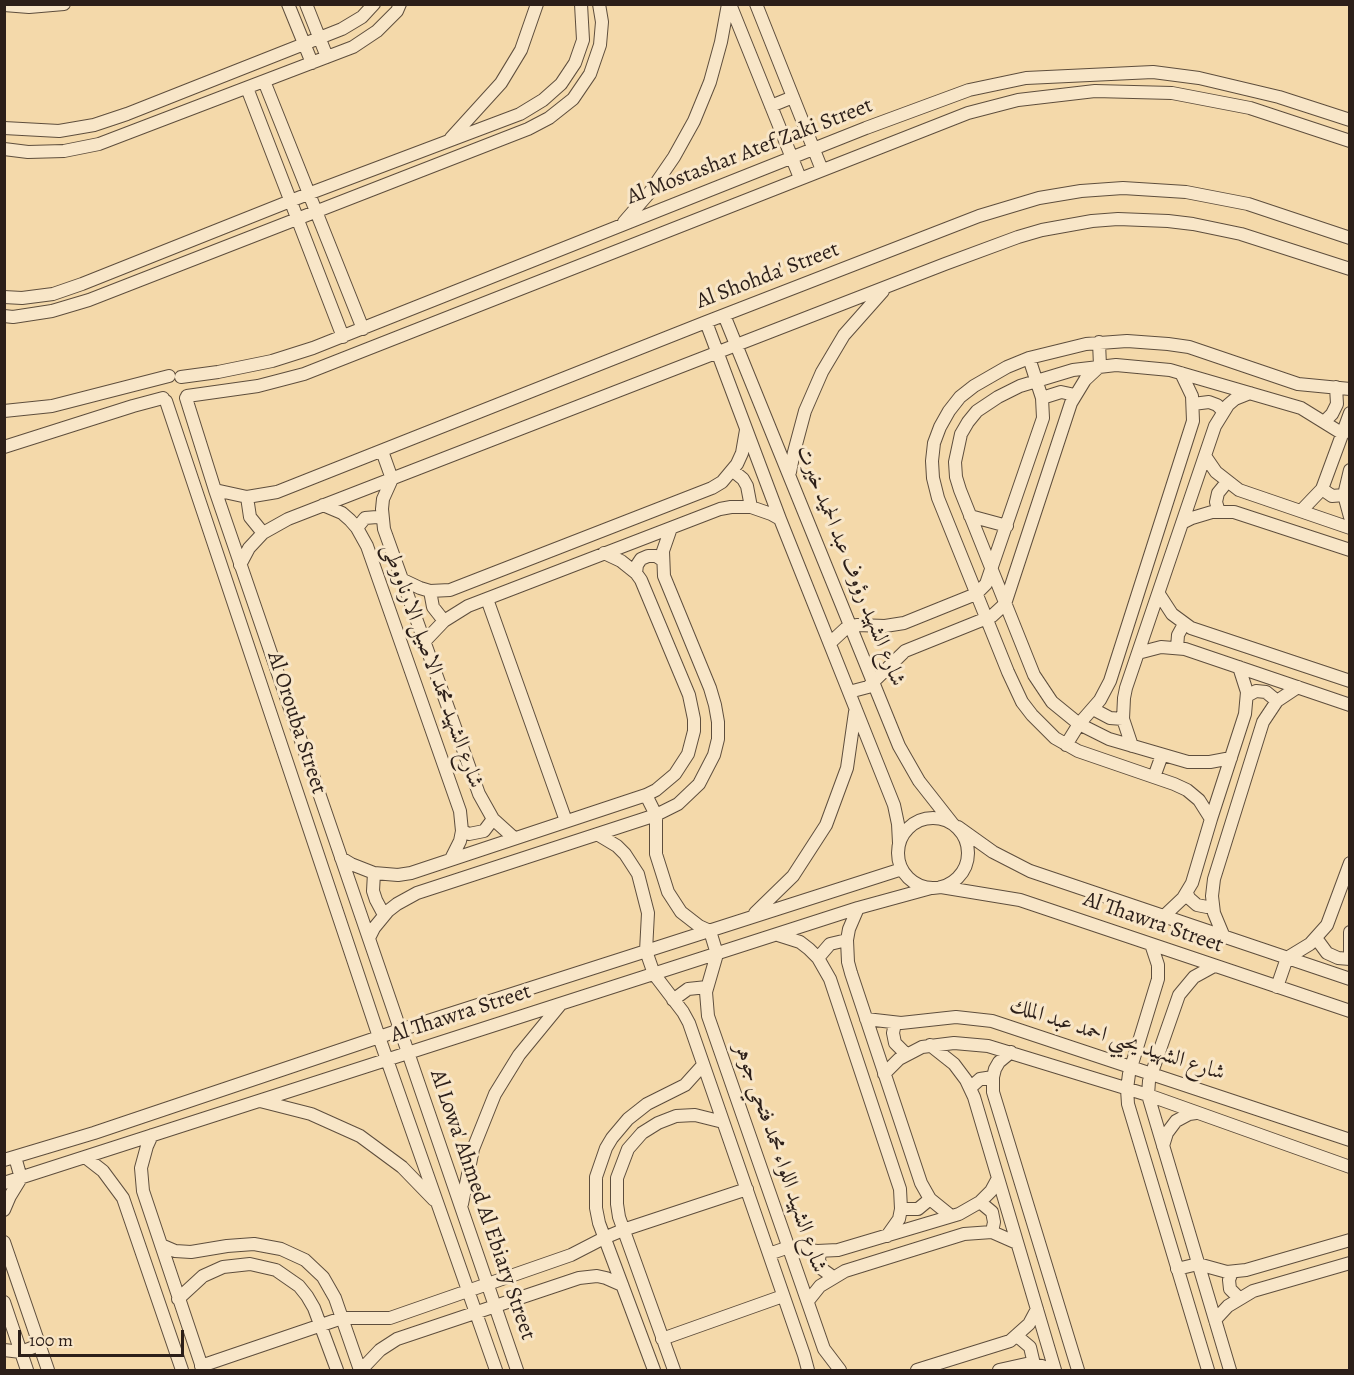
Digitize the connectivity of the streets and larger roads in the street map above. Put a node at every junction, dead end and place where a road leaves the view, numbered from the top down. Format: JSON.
{"nodes":[{"id":1,"x":64,"y":4,"type":"edge"},
{"id":2,"x":288,"y":4,"type":"edge"},
{"id":3,"x":306,"y":4,"type":"edge"},
{"id":4,"x":374,"y":4,"type":"edge"},
{"id":5,"x":400,"y":4,"type":"edge"},
{"id":6,"x":537,"y":4,"type":"edge"},
{"id":7,"x":581,"y":4,"type":"edge"},
{"id":8,"x":599,"y":4,"type":"edge"},
{"id":9,"x":729,"y":4,"type":"edge"},
{"id":10,"x":756,"y":4,"type":"edge"},
{"id":11,"x":4,"y":5,"type":"edge"},
{"id":12,"x":320,"y":38,"type":"junction"},
{"id":13,"x":582,"y":40,"type":"junction"},
{"id":14,"x":304,"y":44,"type":"junction"},
{"id":15,"x":600,"y":45,"type":"junction"},
{"id":16,"x":327,"y":57,"type":"junction"},
{"id":17,"x":312,"y":63,"type":"junction"},
{"id":18,"x":264,"y":81,"type":"junction"},
{"id":19,"x":246,"y":88,"type":"junction"},
{"id":20,"x":793,"y":97,"type":"junction"},
{"id":21,"x":771,"y":106,"type":"junction"},
{"id":22,"x":1350,"y":120,"type":"edge"},
{"id":23,"x":4,"y":128,"type":"edge"},
{"id":24,"x":866,"y":128,"type":"junction"},
{"id":25,"x":450,"y":139,"type":"junction"},
{"id":26,"x":1350,"y":141,"type":"edge"},
{"id":27,"x":814,"y":148,"type":"junction"},
{"id":28,"x":4,"y":149,"type":"edge"},
{"id":29,"x":874,"y":149,"type":"junction"},
{"id":30,"x":792,"y":157,"type":"junction"},
{"id":31,"x":760,"y":170,"type":"junction"},
{"id":32,"x":822,"y":170,"type":"junction"},
{"id":33,"x":800,"y":178,"type":"junction"},
{"id":34,"x":768,"y":191,"type":"junction"},
{"id":35,"x":309,"y":194,"type":"junction"},
{"id":36,"x":290,"y":201,"type":"junction"},
{"id":37,"x":316,"y":211,"type":"junction"},
{"id":38,"x":297,"y":218,"type":"junction"},
{"id":39,"x":622,"y":224,"type":"junction"},
{"id":40,"x":1350,"y":238,"type":"edge"},
{"id":41,"x":1350,"y":269,"type":"edge"},
{"id":42,"x":886,"y":287,"type":"junction"},
{"id":43,"x":4,"y":297,"type":"edge"},
{"id":44,"x":724,"y":315,"type":"junction"},
{"id":45,"x":4,"y":316,"type":"edge"},
{"id":46,"x":706,"y":322,"type":"junction"},
{"id":47,"x":363,"y":329,"type":"junction"},
{"id":48,"x":343,"y":337,"type":"junction"},
{"id":49,"x":1099,"y":342,"type":"junction"},
{"id":50,"x":736,"y":345,"type":"junction"},
{"id":51,"x":718,"y":352,"type":"junction"},
{"id":52,"x":1029,"y":358,"type":"junction"},
{"id":53,"x":1100,"y":366,"type":"junction"},
{"id":54,"x":1181,"y":373,"type":"junction"},
{"id":55,"x":175,"y":376,"type":"junction"},
{"id":56,"x":1036,"y":380,"type":"junction"},
{"id":57,"x":1336,"y":387,"type":"junction"},
{"id":58,"x":1350,"y":388,"type":"edge"},
{"id":59,"x":1250,"y":393,"type":"junction"},
{"id":60,"x":1075,"y":395,"type":"junction"},
{"id":61,"x":186,"y":397,"type":"junction"},
{"id":62,"x":1042,"y":398,"type":"junction"},
{"id":63,"x":164,"y":400,"type":"junction"},
{"id":64,"x":1193,"y":404,"type":"junction"},
{"id":65,"x":4,"y":411,"type":"edge"},
{"id":66,"x":1223,"y":411,"type":"junction"},
{"id":67,"x":1350,"y":413,"type":"edge"},
{"id":68,"x":192,"y":422,"type":"junction"},
{"id":69,"x":1324,"y":422,"type":"junction"},
{"id":70,"x":176,"y":427,"type":"junction"},
{"id":71,"x":746,"y":429,"type":"junction"},
{"id":72,"x":1343,"y":434,"type":"junction"},
{"id":73,"x":4,"y":447,"type":"edge"},
{"id":74,"x":382,"y":451,"type":"junction"},
{"id":75,"x":1205,"y":456,"type":"junction"},
{"id":76,"x":732,"y":470,"type":"junction"},
{"id":77,"x":1350,"y":470,"type":"edge"},
{"id":78,"x":790,"y":473,"type":"junction"},
{"id":79,"x":392,"y":479,"type":"junction"},
{"id":80,"x":1227,"y":482,"type":"junction"},
{"id":81,"x":1322,"y":489,"type":"junction"},
{"id":82,"x":214,"y":490,"type":"junction"},
{"id":83,"x":1344,"y":495,"type":"junction"},
{"id":84,"x":247,"y":497,"type":"junction"},
{"id":85,"x":323,"y":505,"type":"junction"},
{"id":86,"x":751,"y":507,"type":"junction"},
{"id":87,"x":1301,"y":511,"type":"junction"},
{"id":88,"x":1219,"y":512,"type":"junction"},
{"id":89,"x":970,"y":516,"type":"junction"},
{"id":90,"x":1350,"y":517,"type":"edge"},
{"id":91,"x":382,"y":519,"type":"junction"},
{"id":92,"x":780,"y":519,"type":"junction"},
{"id":93,"x":1182,"y":523,"type":"junction"},
{"id":94,"x":1006,"y":526,"type":"junction"},
{"id":95,"x":357,"y":528,"type":"junction"},
{"id":96,"x":671,"y":528,"type":"junction"},
{"id":97,"x":1350,"y":528,"type":"edge"},
{"id":98,"x":263,"y":533,"type":"junction"},
{"id":99,"x":1350,"y":550,"type":"edge"},
{"id":100,"x":603,"y":554,"type":"junction"},
{"id":101,"x":662,"y":560,"type":"junction"},
{"id":102,"x":240,"y":565,"type":"junction"},
{"id":103,"x":991,"y":571,"type":"junction"},
{"id":104,"x":636,"y":573,"type":"junction"},
{"id":105,"x":401,"y":579,"type":"junction"},
{"id":106,"x":430,"y":591,"type":"junction"},
{"id":107,"x":976,"y":594,"type":"junction"},
{"id":108,"x":1159,"y":594,"type":"junction"},
{"id":109,"x":487,"y":598,"type":"junction"},
{"id":110,"x":1005,"y":604,"type":"junction"},
{"id":111,"x":987,"y":619,"type":"junction"},
{"id":112,"x":444,"y":621,"type":"junction"},
{"id":113,"x":1184,"y":624,"type":"junction"},
{"id":114,"x":852,"y":626,"type":"junction"},
{"id":115,"x":424,"y":642,"type":"junction"},
{"id":116,"x":830,"y":643,"type":"junction"},
{"id":117,"x":1177,"y":648,"type":"junction"},
{"id":118,"x":1138,"y":654,"type":"junction"},
{"id":119,"x":1239,"y":667,"type":"junction"},
{"id":120,"x":1350,"y":681,"type":"edge"},
{"id":121,"x":874,"y":683,"type":"junction"},
{"id":122,"x":1298,"y":687,"type":"junction"},
{"id":123,"x":849,"y":692,"type":"junction"},
{"id":124,"x":1247,"y":696,"type":"junction"},
{"id":125,"x":1277,"y":701,"type":"junction"},
{"id":126,"x":1350,"y":705,"type":"edge"},
{"id":127,"x":855,"y":708,"type":"junction"},
{"id":128,"x":1093,"y":709,"type":"junction"},
{"id":129,"x":1123,"y":719,"type":"junction"},
{"id":130,"x":1079,"y":724,"type":"junction"},
{"id":131,"x":1066,"y":745,"type":"junction"},
{"id":132,"x":1132,"y":746,"type":"junction"},
{"id":133,"x":305,"y":753,"type":"junction"},
{"id":134,"x":1162,"y":754,"type":"junction"},
{"id":135,"x":1231,"y":758,"type":"junction"},
{"id":136,"x":286,"y":760,"type":"junction"},
{"id":137,"x":1154,"y":777,"type":"junction"},
{"id":138,"x":645,"y":795,"type":"junction"},
{"id":139,"x":656,"y":815,"type":"junction"},
{"id":140,"x":493,"y":819,"type":"junction"},
{"id":141,"x":1210,"y":819,"type":"junction"},
{"id":142,"x":566,"y":821,"type":"junction"},
{"id":143,"x":955,"y":825,"type":"junction"},
{"id":144,"x":462,"y":831,"type":"junction"},
{"id":145,"x":597,"y":834,"type":"junction"},
{"id":146,"x":514,"y":838,"type":"junction"},
{"id":147,"x":899,"y":843,"type":"junction"},
{"id":148,"x":341,"y":858,"type":"junction"},
{"id":149,"x":451,"y":859,"type":"junction"},
{"id":150,"x":1350,"y":862,"type":"edge"},
{"id":151,"x":902,"y":869,"type":"junction"},
{"id":152,"x":374,"y":873,"type":"junction"},
{"id":153,"x":936,"y":888,"type":"junction"},
{"id":154,"x":1187,"y":893,"type":"junction"},
{"id":155,"x":1212,"y":905,"type":"junction"},
{"id":156,"x":858,"y":908,"type":"junction"},
{"id":157,"x":384,"y":915,"type":"junction"},
{"id":158,"x":1164,"y":916,"type":"junction"},
{"id":159,"x":750,"y":918,"type":"junction"},
{"id":160,"x":710,"y":931,"type":"junction"},
{"id":161,"x":1350,"y":932,"type":"edge"},
{"id":162,"x":777,"y":935,"type":"junction"},
{"id":163,"x":1224,"y":936,"type":"junction"},
{"id":164,"x":369,"y":938,"type":"junction"},
{"id":165,"x":1316,"y":939,"type":"junction"},
{"id":166,"x":847,"y":940,"type":"junction"},
{"id":167,"x":1151,"y":944,"type":"junction"},
{"id":168,"x":646,"y":951,"type":"junction"},
{"id":169,"x":1350,"y":953,"type":"edge"},
{"id":170,"x":717,"y":954,"type":"junction"},
{"id":171,"x":818,"y":958,"type":"junction"},
{"id":172,"x":1287,"y":958,"type":"junction"},
{"id":173,"x":1350,"y":959,"type":"edge"},
{"id":174,"x":1214,"y":966,"type":"junction"},
{"id":175,"x":654,"y":974,"type":"junction"},
{"id":176,"x":1350,"y":979,"type":"edge"},
{"id":177,"x":707,"y":987,"type":"junction"},
{"id":178,"x":1277,"y":987,"type":"junction"},
{"id":179,"x":673,"y":1000,"type":"junction"},
{"id":180,"x":563,"y":1003,"type":"junction"},
{"id":181,"x":1350,"y":1011,"type":"edge"},
{"id":182,"x":866,"y":1019,"type":"junction"},
{"id":183,"x":895,"y":1023,"type":"junction"},
{"id":184,"x":400,"y":1030,"type":"junction"},
{"id":185,"x":380,"y":1037,"type":"junction"},
{"id":186,"x":930,"y":1046,"type":"junction"},
{"id":187,"x":408,"y":1052,"type":"junction"},
{"id":188,"x":1011,"y":1052,"type":"junction"},
{"id":189,"x":906,"y":1054,"type":"junction"},
{"id":190,"x":387,"y":1059,"type":"junction"},
{"id":191,"x":703,"y":1065,"type":"junction"},
{"id":192,"x":1132,"y":1067,"type":"junction"},
{"id":193,"x":884,"y":1074,"type":"junction"},
{"id":194,"x":1152,"y":1074,"type":"junction"},
{"id":195,"x":993,"y":1077,"type":"junction"},
{"id":196,"x":970,"y":1088,"type":"junction"},
{"id":197,"x":1127,"y":1089,"type":"junction"},
{"id":198,"x":1148,"y":1095,"type":"junction"},
{"id":199,"x":258,"y":1101,"type":"junction"},
{"id":200,"x":1196,"y":1113,"type":"junction"},
{"id":201,"x":723,"y":1122,"type":"junction"},
{"id":202,"x":152,"y":1135,"type":"junction"},
{"id":203,"x":1350,"y":1140,"type":"edge"},
{"id":204,"x":1163,"y":1147,"type":"junction"},
{"id":205,"x":85,"y":1157,"type":"junction"},
{"id":206,"x":10,"y":1159,"type":"edge"},
{"id":207,"x":1350,"y":1167,"type":"edge"},
{"id":208,"x":21,"y":1178,"type":"junction"},
{"id":209,"x":998,"y":1178,"type":"junction"},
{"id":210,"x":4,"y":1184,"type":"edge"},
{"id":211,"x":747,"y":1189,"type":"junction"},
{"id":212,"x":930,"y":1199,"type":"junction"},
{"id":213,"x":980,"y":1202,"type":"junction"},
{"id":214,"x":438,"y":1205,"type":"junction"},
{"id":215,"x":461,"y":1208,"type":"junction"},
{"id":216,"x":901,"y":1209,"type":"junction"},
{"id":217,"x":4,"y":1210,"type":"edge"},
{"id":218,"x":951,"y":1216,"type":"junction"},
{"id":219,"x":623,"y":1230,"type":"junction"},
{"id":220,"x":992,"y":1232,"type":"junction"},
{"id":221,"x":887,"y":1236,"type":"junction"},
{"id":222,"x":604,"y":1238,"type":"junction"},
{"id":223,"x":1350,"y":1240,"type":"edge"},
{"id":224,"x":4,"y":1242,"type":"edge"},
{"id":225,"x":1017,"y":1243,"type":"junction"},
{"id":226,"x":161,"y":1245,"type":"junction"},
{"id":227,"x":789,"y":1247,"type":"junction"},
{"id":228,"x":820,"y":1251,"type":"junction"},
{"id":229,"x":769,"y":1254,"type":"junction"},
{"id":230,"x":1350,"y":1263,"type":"edge"},
{"id":231,"x":1198,"y":1264,"type":"junction"},
{"id":232,"x":1177,"y":1269,"type":"junction"},
{"id":233,"x":1232,"y":1272,"type":"junction"},
{"id":234,"x":833,"y":1277,"type":"junction"},
{"id":235,"x":488,"y":1284,"type":"junction"},
{"id":236,"x":622,"y":1286,"type":"junction"},
{"id":237,"x":468,"y":1291,"type":"junction"},
{"id":238,"x":22,"y":1293,"type":"junction"},
{"id":239,"x":783,"y":1296,"type":"junction"},
{"id":240,"x":1239,"y":1298,"type":"junction"},
{"id":241,"x":178,"y":1299,"type":"junction"},
{"id":242,"x":4,"y":1301,"type":"edge"},
{"id":243,"x":808,"y":1301,"type":"junction"},
{"id":244,"x":495,"y":1306,"type":"junction"},
{"id":245,"x":1037,"y":1309,"type":"junction"},
{"id":246,"x":652,"y":1311,"type":"junction"},
{"id":247,"x":475,"y":1313,"type":"junction"},
{"id":248,"x":342,"y":1318,"type":"junction"},
{"id":249,"x":634,"y":1318,"type":"junction"},
{"id":250,"x":1215,"y":1320,"type":"junction"},
{"id":251,"x":321,"y":1326,"type":"junction"},
{"id":252,"x":190,"y":1332,"type":"junction"},
{"id":253,"x":1017,"y":1336,"type":"junction"},
{"id":254,"x":662,"y":1338,"type":"junction"},
{"id":255,"x":171,"y":1339,"type":"junction"},
{"id":256,"x":39,"y":1345,"type":"junction"},
{"id":257,"x":4,"y":1350,"type":"edge"},
{"id":258,"x":21,"y":1352,"type":"junction"},
{"id":259,"x":1034,"y":1365,"type":"junction"},
{"id":260,"x":202,"y":1368,"type":"edge"},
{"id":261,"x":840,"y":1370,"type":"edge"},
{"id":262,"x":27,"y":1371,"type":"edge"},
{"id":263,"x":48,"y":1371,"type":"edge"},
{"id":264,"x":182,"y":1371,"type":"edge"},
{"id":265,"x":337,"y":1371,"type":"edge"},
{"id":266,"x":360,"y":1371,"type":"edge"},
{"id":267,"x":496,"y":1371,"type":"edge"},
{"id":268,"x":517,"y":1371,"type":"edge"},
{"id":269,"x":654,"y":1371,"type":"edge"},
{"id":270,"x":674,"y":1371,"type":"edge"},
{"id":271,"x":807,"y":1371,"type":"edge"},
{"id":272,"x":916,"y":1371,"type":"edge"},
{"id":273,"x":999,"y":1371,"type":"edge"},
{"id":274,"x":1054,"y":1371,"type":"edge"},
{"id":275,"x":1078,"y":1371,"type":"edge"},
{"id":276,"x":1208,"y":1371,"type":"edge"},
{"id":277,"x":1230,"y":1371,"type":"edge"}],
"edges":[{"from":1,"to":11,"type":"street"},
{"from":2,"to":14,"type":"street"},
{"from":3,"to":12,"type":"street"},
{"from":4,"to":12,"type":"street"},
{"from":5,"to":16,"type":"street"},
{"from":6,"to":25,"type":"street"},
{"from":7,"to":13,"type":"street"},
{"from":8,"to":15,"type":"street"},
{"from":9,"to":21,"type":"street"},
{"from":9,"to":39,"type":"street"},
{"from":10,"to":20,"type":"street"},
{"from":12,"to":14,"type":"street"},
{"from":12,"to":16,"type":"street"},
{"from":13,"to":15,"type":"street"},
{"from":13,"to":25,"type":"street"},
{"from":14,"to":17,"type":"street"},
{"from":14,"to":23,"type":"street"},
{"from":15,"to":37,"type":"street"},
{"from":16,"to":17,"type":"street"},
{"from":17,"to":18,"type":"street"},
{"from":18,"to":19,"type":"street"},
{"from":18,"to":35,"type":"street"},
{"from":19,"to":28,"type":"street"},
{"from":19,"to":36,"type":"street"},
{"from":20,"to":21,"type":"street"},
{"from":20,"to":27,"type":"street"},
{"from":21,"to":30,"type":"street"},
{"from":22,"to":24,"type":"street","name":"Al Mostashar Atef Zaki Street"},
{"from":24,"to":27,"type":"street","name":"Al Mostashar Atef Zaki Street"},
{"from":24,"to":29,"type":"street"},
{"from":25,"to":35,"type":"street"},
{"from":26,"to":29,"type":"street","name":"Al Mostashar Atef Zaki Street"},
{"from":27,"to":30,"type":"street","name":"Al Mostashar Atef Zaki Street"},
{"from":27,"to":32,"type":"street"},
{"from":29,"to":32,"type":"street","name":"Al Mostashar Atef Zaki Street"},
{"from":30,"to":31,"type":"street","name":"Al Mostashar Atef Zaki Street"},
{"from":30,"to":33,"type":"street"},
{"from":31,"to":34,"type":"street"},
{"from":31,"to":39,"type":"street","name":"Al Mostashar Atef Zaki Street"},
{"from":32,"to":33,"type":"street","name":"Al Mostashar Atef Zaki Street"},
{"from":33,"to":34,"type":"street","name":"Al Mostashar Atef Zaki Street"},
{"from":34,"to":61,"type":"street","name":"Al Mostashar Atef Zaki Street"},
{"from":35,"to":36,"type":"street"},
{"from":35,"to":37,"type":"street"},
{"from":36,"to":38,"type":"street"},
{"from":36,"to":43,"type":"street"},
{"from":37,"to":38,"type":"street"},
{"from":37,"to":47,"type":"street"},
{"from":38,"to":45,"type":"street"},
{"from":38,"to":48,"type":"street"},
{"from":39,"to":47,"type":"street","name":"Al Mostashar Atef Zaki Street"},
{"from":40,"to":44,"type":"street","name":"Al Shohda' Street"},
{"from":41,"to":42,"type":"street"},
{"from":42,"to":50,"type":"street"},
{"from":42,"to":78,"type":"street"},
{"from":44,"to":46,"type":"street","name":"Al Shohda' Street"},
{"from":44,"to":50,"type":"street","name":"شارع الشهيد رؤوف عبد الحميد خيرت"},
{"from":46,"to":51,"type":"street","name":"شارع الشهيد رؤوف عبد الحميد خيرت"},
{"from":46,"to":74,"type":"street","name":"Al Shohda' Street"},
{"from":47,"to":48,"type":"street","name":"Al Mostashar Atef Zaki Street"},
{"from":48,"to":55,"type":"street","name":"Al Mostashar Atef Zaki Street"},
{"from":49,"to":52,"type":"street"},
{"from":49,"to":53,"type":"street"},
{"from":49,"to":57,"type":"street"},
{"from":50,"to":51,"type":"street"},
{"from":50,"to":78,"type":"street","name":"شارع الشهيد رؤوف عبد الحميد خيرت"},
{"from":51,"to":71,"type":"street","name":"شارع الشهيد رؤوف عبد الحميد خيرت"},
{"from":51,"to":79,"type":"street"},
{"from":52,"to":56,"type":"street"},
{"from":52,"to":107,"type":"street"},
{"from":53,"to":54,"type":"street"},
{"from":53,"to":56,"type":"street"},
{"from":53,"to":60,"type":"street"},
{"from":54,"to":59,"type":"street"},
{"from":54,"to":64,"type":"street"},
{"from":55,"to":61,"type":"street"},
{"from":55,"to":63,"type":"street"},
{"from":55,"to":65,"type":"street","name":"Al Mostashar Atef Zaki Street"},
{"from":56,"to":62,"type":"street"},
{"from":56,"to":89,"type":"street"},
{"from":57,"to":58,"type":"street"},
{"from":57,"to":69,"type":"street"},
{"from":59,"to":66,"type":"street"},
{"from":59,"to":69,"type":"street"},
{"from":60,"to":62,"type":"street"},
{"from":60,"to":110,"type":"street"},
{"from":61,"to":63,"type":"street"},
{"from":61,"to":68,"type":"street","name":"Al Orouba Street"},
{"from":62,"to":94,"type":"street"},
{"from":63,"to":70,"type":"street","name":"Al Orouba Street"},
{"from":63,"to":73,"type":"street"},
{"from":64,"to":66,"type":"street"},
{"from":64,"to":128,"type":"street"},
{"from":66,"to":75,"type":"street"},
{"from":67,"to":72,"type":"street"},
{"from":68,"to":70,"type":"street"},
{"from":68,"to":82,"type":"street","name":"Al Orouba Street"},
{"from":69,"to":72,"type":"street"},
{"from":70,"to":136,"type":"street","name":"Al Orouba Street"},
{"from":71,"to":76,"type":"street"},
{"from":71,"to":92,"type":"street","name":"شارع الشهيد رؤوف عبد الحميد خيرت"},
{"from":72,"to":81,"type":"street"},
{"from":74,"to":79,"type":"street"},
{"from":74,"to":84,"type":"street","name":"Al Shohda' Street"},
{"from":75,"to":80,"type":"street"},
{"from":75,"to":93,"type":"street"},
{"from":76,"to":86,"type":"street"},
{"from":76,"to":106,"type":"street"},
{"from":77,"to":83,"type":"street"},
{"from":78,"to":114,"type":"street","name":"شارع الشهيد رؤوف عبد الحميد خيرت"},
{"from":79,"to":85,"type":"street"},
{"from":79,"to":91,"type":"street","name":"شارع الشهيد محمد الاصيل الارناووطى"},
{"from":80,"to":87,"type":"street"},
{"from":80,"to":88,"type":"street"},
{"from":81,"to":83,"type":"street"},
{"from":81,"to":87,"type":"street"},
{"from":82,"to":84,"type":"street","name":"Al Shohda' Street"},
{"from":82,"to":102,"type":"street","name":"Al Orouba Street"},
{"from":83,"to":90,"type":"street"},
{"from":84,"to":98,"type":"street"},
{"from":85,"to":95,"type":"street","name":"شارع الشهيد محمد الاصيل الارناووطى"},
{"from":85,"to":98,"type":"street"},
{"from":86,"to":92,"type":"street"},
{"from":86,"to":96,"type":"street"},
{"from":87,"to":97,"type":"street"},
{"from":88,"to":93,"type":"street"},
{"from":88,"to":99,"type":"street"},
{"from":89,"to":94,"type":"street"},
{"from":89,"to":103,"type":"street"},
{"from":91,"to":95,"type":"street"},
{"from":91,"to":105,"type":"street","name":"شارع الشهيد محمد الاصيل الارناووطى"},
{"from":92,"to":116,"type":"street","name":"شارع الشهيد رؤوف عبد الحميد خيرت"},
{"from":93,"to":108,"type":"street"},
{"from":94,"to":103,"type":"street"},
{"from":95,"to":144,"type":"street","name":"شارع الشهيد محمد الاصيل الارناووطى"},
{"from":96,"to":100,"type":"street"},
{"from":96,"to":101,"type":"street"},
{"from":98,"to":102,"type":"street"},
{"from":100,"to":104,"type":"street"},
{"from":100,"to":109,"type":"street"},
{"from":101,"to":104,"type":"street"},
{"from":101,"to":139,"type":"street"},
{"from":102,"to":133,"type":"street","name":"Al Orouba Street"},
{"from":103,"to":107,"type":"street"},
{"from":103,"to":110,"type":"street"},
{"from":104,"to":138,"type":"street"},
{"from":105,"to":106,"type":"street"},
{"from":105,"to":115,"type":"street","name":"شارع الشهيد محمد الاصيل الارناووطى"},
{"from":106,"to":112,"type":"street"},
{"from":107,"to":111,"type":"street"},
{"from":107,"to":114,"type":"street"},
{"from":108,"to":113,"type":"street"},
{"from":108,"to":118,"type":"street"},
{"from":109,"to":112,"type":"street"},
{"from":109,"to":142,"type":"street"},
{"from":110,"to":111,"type":"street"},
{"from":110,"to":130,"type":"street"},
{"from":111,"to":121,"type":"street"},
{"from":111,"to":131,"type":"street"},
{"from":112,"to":115,"type":"street"},
{"from":113,"to":117,"type":"street"},
{"from":113,"to":120,"type":"street"},
{"from":114,"to":116,"type":"street"},
{"from":114,"to":121,"type":"street","name":"شارع الشهيد رؤوف عبد الحميد خيرت"},
{"from":115,"to":140,"type":"street","name":"شارع الشهيد محمد الاصيل الارناووطى"},
{"from":116,"to":123,"type":"street","name":"شارع الشهيد رؤوف عبد الحميد خيرت"},
{"from":117,"to":118,"type":"street"},
{"from":117,"to":119,"type":"street"},
{"from":118,"to":129,"type":"street"},
{"from":119,"to":122,"type":"street"},
{"from":119,"to":124,"type":"street"},
{"from":121,"to":123,"type":"street"},
{"from":121,"to":143,"type":"street","name":"شارع الشهيد رؤوف عبد الحميد خيرت"},
{"from":122,"to":125,"type":"street"},
{"from":122,"to":126,"type":"street"},
{"from":123,"to":127,"type":"street","name":"شارع الشهيد رؤوف عبد الحميد خيرت"},
{"from":124,"to":125,"type":"street"},
{"from":124,"to":135,"type":"street"},
{"from":125,"to":155,"type":"street"},
{"from":127,"to":147,"type":"street","name":"شارع الشهيد رؤوف عبد الحميد خيرت"},
{"from":127,"to":159,"type":"street"},
{"from":128,"to":129,"type":"street"},
{"from":128,"to":130,"type":"street"},
{"from":129,"to":132,"type":"street"},
{"from":130,"to":131,"type":"street"},
{"from":130,"to":132,"type":"street"},
{"from":131,"to":137,"type":"street"},
{"from":132,"to":134,"type":"street"},
{"from":133,"to":136,"type":"street"},
{"from":133,"to":148,"type":"street","name":"Al Orouba Street"},
{"from":134,"to":135,"type":"street"},
{"from":134,"to":137,"type":"street"},
{"from":135,"to":141,"type":"street"},
{"from":136,"to":185,"type":"street","name":"Al Orouba Street"},
{"from":137,"to":141,"type":"street"},
{"from":138,"to":139,"type":"street"},
{"from":138,"to":142,"type":"street"},
{"from":139,"to":145,"type":"street"},
{"from":139,"to":160,"type":"street"},
{"from":140,"to":144,"type":"street"},
{"from":140,"to":146,"type":"street","name":"شارع الشهيد محمد الاصيل الارناووطى"},
{"from":141,"to":154,"type":"street"},
{"from":142,"to":146,"type":"street"},
{"from":143,"to":147,"type":"street"},
{"from":143,"to":153,"type":"street"},
{"from":143,"to":158,"type":"street","name":"Al Thawra Street"},
{"from":144,"to":149,"type":"street","name":"شارع الشهيد محمد الاصيل الارناووطى"},
{"from":145,"to":157,"type":"street"},
{"from":145,"to":168,"type":"street"},
{"from":146,"to":149,"type":"street"},
{"from":147,"to":151,"type":"street"},
{"from":148,"to":152,"type":"street"},
{"from":148,"to":164,"type":"street","name":"Al Orouba Street"},
{"from":149,"to":152,"type":"street"},
{"from":150,"to":165,"type":"street"},
{"from":151,"to":153,"type":"street"},
{"from":151,"to":159,"type":"street","name":"Al Thawra Street"},
{"from":152,"to":157,"type":"street"},
{"from":153,"to":156,"type":"street","name":"Al Thawra Street"},
{"from":153,"to":167,"type":"street","name":"Al Thawra Street"},
{"from":154,"to":155,"type":"street"},
{"from":154,"to":158,"type":"street"},
{"from":155,"to":163,"type":"street"},
{"from":156,"to":162,"type":"street","name":"Al Thawra Street"},
{"from":156,"to":166,"type":"street"},
{"from":157,"to":164,"type":"street"},
{"from":158,"to":163,"type":"street","name":"Al Thawra Street"},
{"from":159,"to":160,"type":"street","name":"Al Thawra Street"},
{"from":160,"to":168,"type":"street","name":"Al Thawra Street"},
{"from":160,"to":170,"type":"street"},
{"from":161,"to":169,"type":"street"},
{"from":162,"to":170,"type":"street","name":"Al Thawra Street"},
{"from":162,"to":171,"type":"street"},
{"from":163,"to":172,"type":"street","name":"Al Thawra Street"},
{"from":164,"to":184,"type":"street","name":"Al Orouba Street"},
{"from":165,"to":172,"type":"street"},
{"from":165,"to":173,"type":"street"},
{"from":166,"to":171,"type":"street"},
{"from":166,"to":182,"type":"street"},
{"from":167,"to":174,"type":"street","name":"Al Thawra Street"},
{"from":167,"to":192,"type":"street"},
{"from":168,"to":175,"type":"street","name":"شارع الشهيد اللواء محمد فتحي جوهر"},
{"from":168,"to":184,"type":"street","name":"Al Thawra Street"},
{"from":170,"to":175,"type":"street","name":"Al Thawra Street"},
{"from":170,"to":177,"type":"street","name":"شارع الشهيد اللواء محمد فتحي جوهر"},
{"from":171,"to":216,"type":"street"},
{"from":172,"to":176,"type":"street","name":"Al Thawra Street"},
{"from":172,"to":178,"type":"street"},
{"from":174,"to":178,"type":"street","name":"Al Thawra Street"},
{"from":174,"to":194,"type":"street"},
{"from":175,"to":179,"type":"street","name":"شارع الشهيد اللواء محمد فتحي جوهر"},
{"from":175,"to":180,"type":"street","name":"Al Thawra Street"},
{"from":177,"to":179,"type":"street"},
{"from":177,"to":227,"type":"street","name":"شارع الشهيد اللواء محمد فتحي جوهر"},
{"from":178,"to":181,"type":"street","name":"Al Thawra Street"},
{"from":179,"to":191,"type":"street","name":"شارع الشهيد اللواء محمد فتحي جوهر"},
{"from":180,"to":187,"type":"street","name":"Al Thawra Street"},
{"from":180,"to":215,"type":"street"},
{"from":182,"to":183,"type":"street","name":"شارع الشهيد يحيي احمد عبد الملك"},
{"from":182,"to":193,"type":"street"},
{"from":183,"to":189,"type":"street"},
{"from":183,"to":192,"type":"street","name":"شارع الشهيد يحيي احمد عبد الملك"},
{"from":184,"to":185,"type":"street","name":"Al Thawra Street"},
{"from":184,"to":187,"type":"street","name":"Al Orouba Street"},
{"from":185,"to":190,"type":"street","name":"Al Orouba Street"},
{"from":185,"to":206,"type":"street","name":"Al Thawra Street"},
{"from":186,"to":188,"type":"street","name":"شارع الشهيد يحيي احمد عبد الملك"},
{"from":186,"to":189,"type":"street","name":"شارع الشهيد يحيي احمد عبد الملك"},
{"from":186,"to":196,"type":"street"},
{"from":187,"to":190,"type":"street","name":"Al Thawra Street"},
{"from":187,"to":215,"type":"street","name":"Al Lowa' Ahmed Al Ebiary Street"},
{"from":188,"to":195,"type":"street"},
{"from":188,"to":197,"type":"street","name":"شارع الشهيد يحيي احمد عبد الملك"},
{"from":189,"to":193,"type":"street","name":"شارع الشهيد يحيي احمد عبد الملك"},
{"from":190,"to":199,"type":"street","name":"Al Thawra Street"},
{"from":190,"to":214,"type":"street","name":"Al Lowa' Ahmed Al Ebiary Street"},
{"from":191,"to":201,"type":"street","name":"شارع الشهيد اللواء محمد فتحي جوهر"},
{"from":191,"to":222,"type":"street"},
{"from":192,"to":194,"type":"street","name":"شارع الشهيد يحيي احمد عبد الملك"},
{"from":192,"to":197,"type":"street"},
{"from":193,"to":212,"type":"street"},
{"from":194,"to":198,"type":"street"},
{"from":194,"to":203,"type":"street","name":"شارع الشهيد يحيي احمد عبد الملك"},
{"from":195,"to":196,"type":"street"},
{"from":195,"to":275,"type":"street"},
{"from":196,"to":209,"type":"street"},
{"from":197,"to":198,"type":"street","name":"شارع الشهيد يحيي احمد عبد الملك"},
{"from":197,"to":232,"type":"street"},
{"from":198,"to":200,"type":"street","name":"شارع الشهيد يحيي احمد عبد الملك"},
{"from":198,"to":204,"type":"street"},
{"from":199,"to":202,"type":"street","name":"Al Thawra Street"},
{"from":199,"to":214,"type":"street"},
{"from":200,"to":204,"type":"street"},
{"from":200,"to":207,"type":"street","name":"شارع الشهيد يحيي احمد عبد الملك"},
{"from":201,"to":211,"type":"street","name":"شارع الشهيد اللواء محمد فتحي جوهر"},
{"from":201,"to":219,"type":"street"},
{"from":202,"to":205,"type":"street","name":"Al Thawra Street"},
{"from":202,"to":226,"type":"street"},
{"from":204,"to":231,"type":"street"},
{"from":205,"to":208,"type":"street","name":"Al Thawra Street"},
{"from":205,"to":255,"type":"street"},
{"from":206,"to":208,"type":"street"},
{"from":208,"to":210,"type":"street","name":"Al Thawra Street"},
{"from":208,"to":217,"type":"street"},
{"from":209,"to":213,"type":"street"},
{"from":209,"to":225,"type":"street"},
{"from":211,"to":219,"type":"street"},
{"from":211,"to":229,"type":"street","name":"شارع الشهيد اللواء محمد فتحي جوهر"},
{"from":212,"to":216,"type":"street"},
{"from":212,"to":218,"type":"street"},
{"from":213,"to":218,"type":"street"},
{"from":213,"to":220,"type":"street"},
{"from":214,"to":237,"type":"street","name":"Al Lowa' Ahmed Al Ebiary Street"},
{"from":215,"to":235,"type":"street","name":"Al Lowa' Ahmed Al Ebiary Street"},
{"from":216,"to":221,"type":"street"},
{"from":218,"to":221,"type":"street"},
{"from":219,"to":222,"type":"street"},
{"from":219,"to":246,"type":"street"},
{"from":220,"to":225,"type":"street"},
{"from":220,"to":234,"type":"street"},
{"from":221,"to":228,"type":"street"},
{"from":222,"to":235,"type":"street"},
{"from":222,"to":236,"type":"street"},
{"from":223,"to":233,"type":"street"},
{"from":224,"to":238,"type":"street"},
{"from":225,"to":245,"type":"street"},
{"from":226,"to":241,"type":"street"},
{"from":226,"to":248,"type":"street"},
{"from":227,"to":228,"type":"street"},
{"from":227,"to":229,"type":"street"},
{"from":227,"to":243,"type":"street","name":"شارع الشهيد اللواء محمد فتحي جوهر"},
{"from":228,"to":234,"type":"street"},
{"from":229,"to":239,"type":"street","name":"شارع الشهيد اللواء محمد فتحي جوهر"},
{"from":230,"to":240,"type":"street"},
{"from":231,"to":232,"type":"street"},
{"from":231,"to":233,"type":"street"},
{"from":231,"to":250,"type":"street"},
{"from":232,"to":276,"type":"street"},
{"from":233,"to":240,"type":"street"},
{"from":234,"to":243,"type":"street"},
{"from":235,"to":237,"type":"street"},
{"from":235,"to":244,"type":"street","name":"Al Lowa' Ahmed Al Ebiary Street"},
{"from":236,"to":244,"type":"street"},
{"from":236,"to":249,"type":"street"},
{"from":237,"to":247,"type":"street","name":"Al Lowa' Ahmed Al Ebiary Street"},
{"from":237,"to":248,"type":"street"},
{"from":238,"to":242,"type":"street"},
{"from":238,"to":256,"type":"street"},
{"from":239,"to":254,"type":"street"},
{"from":239,"to":271,"type":"street","name":"شارع الشهيد اللواء محمد فتحي جوهر"},
{"from":240,"to":250,"type":"street"},
{"from":241,"to":251,"type":"street"},
{"from":241,"to":252,"type":"street"},
{"from":242,"to":258,"type":"street"},
{"from":243,"to":261,"type":"street","name":"شارع الشهيد اللواء محمد فتحي جوهر"},
{"from":244,"to":247,"type":"street"},
{"from":244,"to":268,"type":"street","name":"Al Lowa' Ahmed Al Ebiary Street"},
{"from":245,"to":253,"type":"street"},
{"from":245,"to":274,"type":"street"},
{"from":246,"to":249,"type":"street"},
{"from":246,"to":254,"type":"street"},
{"from":247,"to":266,"type":"street"},
{"from":247,"to":267,"type":"street","name":"Al Lowa' Ahmed Al Ebiary Street"},
{"from":248,"to":251,"type":"street"},
{"from":248,"to":266,"type":"street"},
{"from":249,"to":269,"type":"street"},
{"from":250,"to":277,"type":"street"},
{"from":251,"to":260,"type":"street"},
{"from":251,"to":265,"type":"street"},
{"from":252,"to":255,"type":"street"},
{"from":252,"to":260,"type":"street"},
{"from":253,"to":259,"type":"street"},
{"from":253,"to":272,"type":"street"},
{"from":254,"to":270,"type":"street"},
{"from":255,"to":264,"type":"street"},
{"from":256,"to":258,"type":"street"},
{"from":256,"to":263,"type":"street"},
{"from":257,"to":258,"type":"street"},
{"from":258,"to":262,"type":"street"},
{"from":259,"to":273,"type":"street"},
{"from":259,"to":274,"type":"street"}]}
